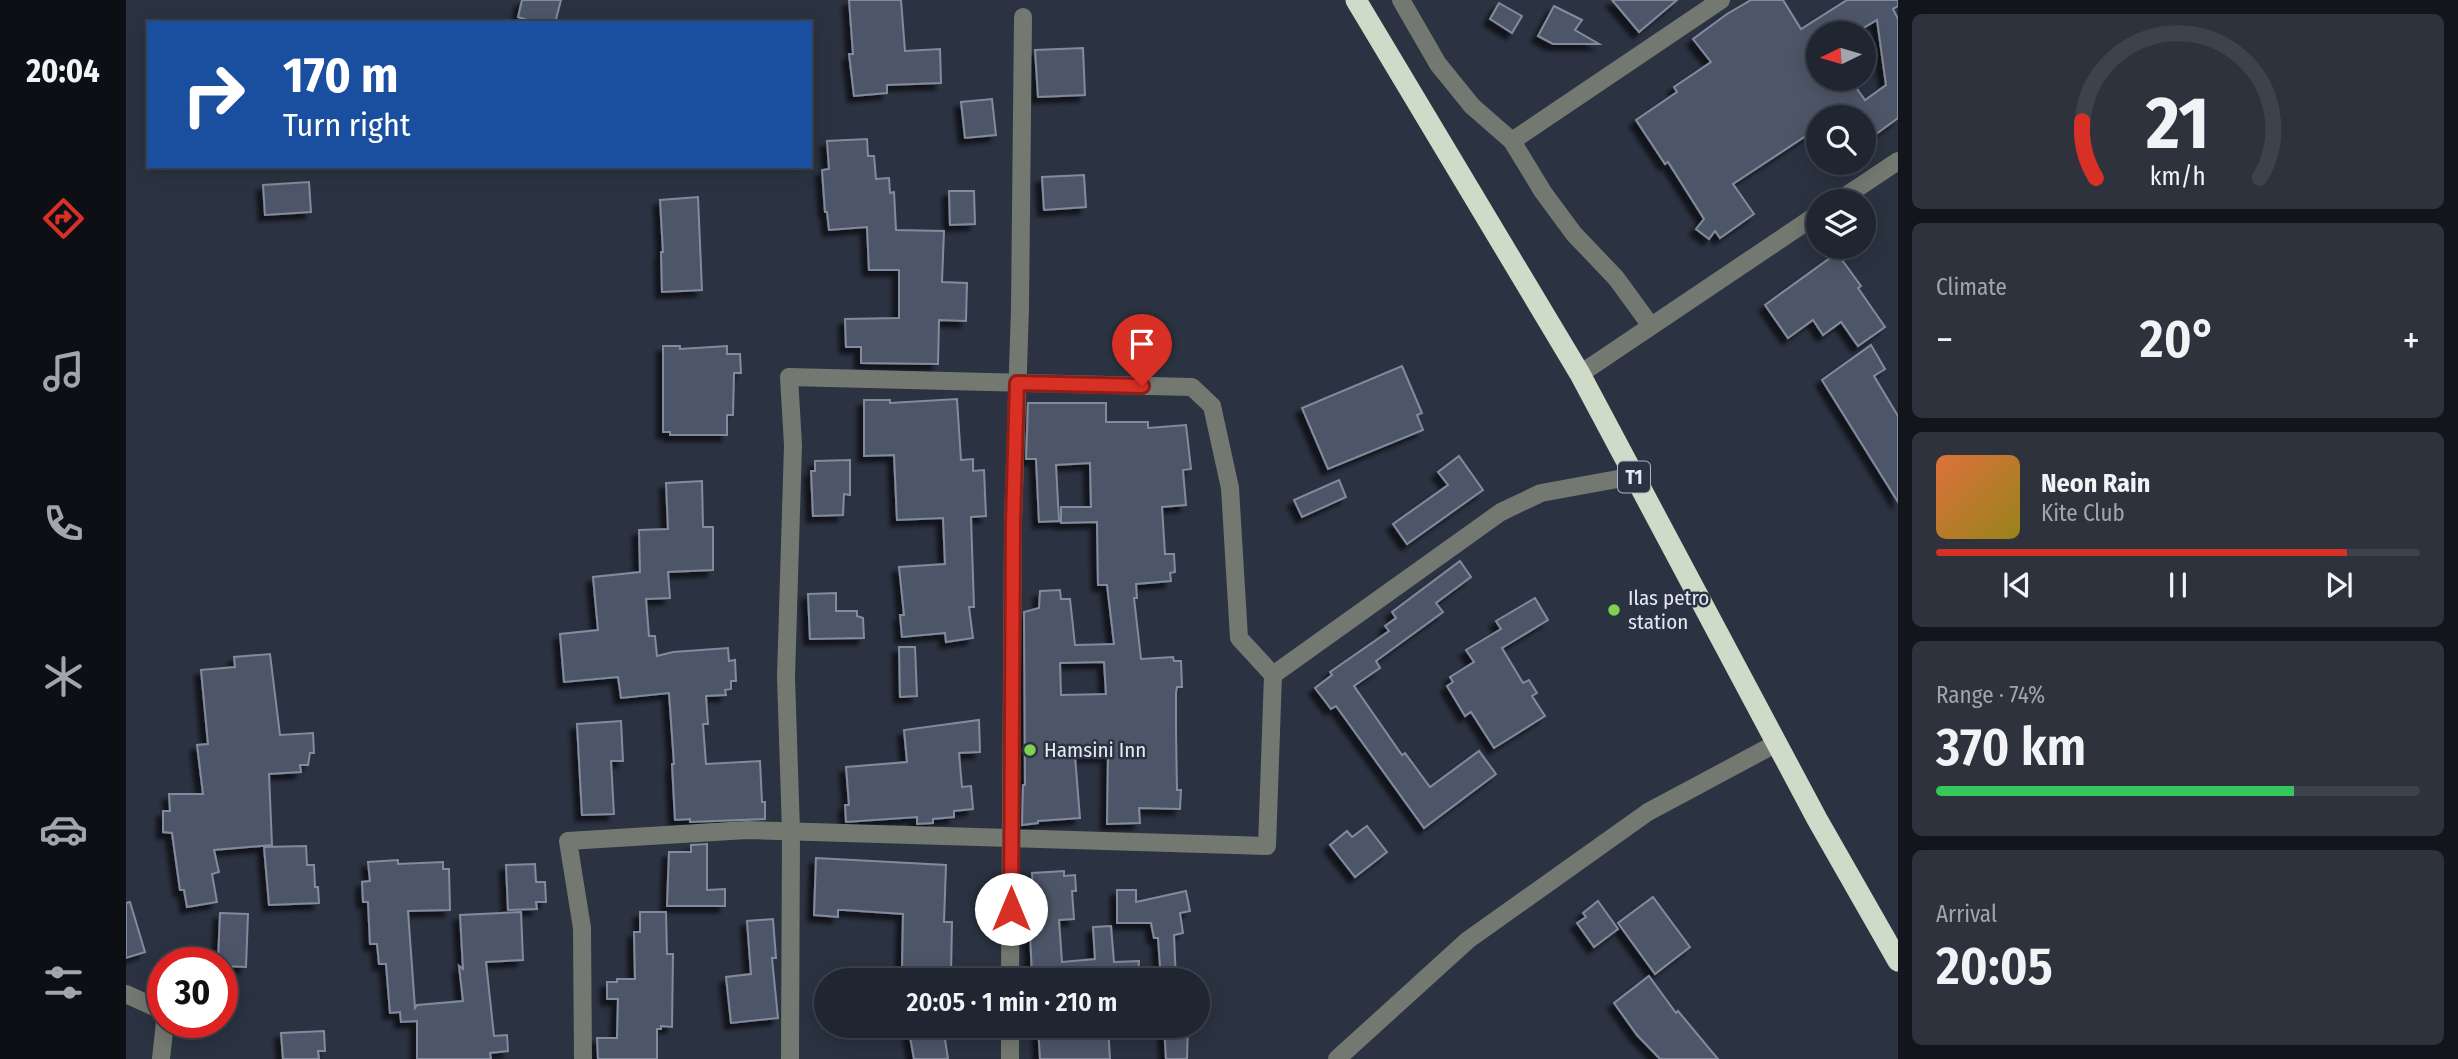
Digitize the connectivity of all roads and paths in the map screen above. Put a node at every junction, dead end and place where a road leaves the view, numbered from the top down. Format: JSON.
{"nodes":[{"id":1,"x":1356,"y":0,"type":"edge"},
{"id":2,"x":1401,"y":0,"type":"edge"},
{"id":3,"x":1721,"y":0,"type":"edge"},
{"id":4,"x":1023,"y":17,"type":"dead end"},
{"id":5,"x":1511,"y":141,"type":"junction"},
{"id":6,"x":1898,"y":161,"type":"edge"},
{"id":7,"x":1856,"y":189,"type":"edge"},
{"id":8,"x":1806,"y":223,"type":"edge"},
{"id":9,"x":1651,"y":326,"type":"junction"},
{"id":10,"x":1580,"y":374,"type":"junction"},
{"id":11,"x":1017,"y":383,"type":"junction"},
{"id":12,"x":1634,"y":476,"type":"junction"},
{"id":13,"x":1273,"y":675,"type":"junction"},
{"id":14,"x":1777,"y":743,"type":"junction"},
{"id":15,"x":791,"y":831,"type":"junction"},
{"id":16,"x":1012,"y":838,"type":"junction"},
{"id":17,"x":1898,"y":961,"type":"edge"},
{"id":18,"x":1010,"y":968,"type":"edge"},
{"id":19,"x":126,"y":994,"type":"edge"},
{"id":20,"x":147,"y":1004,"type":"edge"},
{"id":21,"x":163,"y":1038,"type":"edge"},
{"id":22,"x":1010,"y":1038,"type":"edge"},
{"id":23,"x":161,"y":1059,"type":"edge"},
{"id":24,"x":583,"y":1059,"type":"edge"},
{"id":25,"x":790,"y":1059,"type":"edge"},
{"id":26,"x":1010,"y":1059,"type":"edge"},
{"id":27,"x":1337,"y":1059,"type":"edge"}],
"edges":[{"from":1,"to":10,"type":"highway","number":"T1"},
{"from":2,"to":5,"type":"street"},
{"from":3,"to":5,"type":"street"},
{"from":4,"to":11,"type":"street"},
{"from":5,"to":9,"type":"street"},
{"from":6,"to":7,"type":"street"},
{"from":8,"to":9,"type":"street"},
{"from":9,"to":10,"type":"street"},
{"from":10,"to":12,"type":"highway","number":"T1"},
{"from":11,"to":13,"type":"street"},
{"from":11,"to":15,"type":"street"},
{"from":11,"to":16,"type":"street"},
{"from":12,"to":13,"type":"street"},
{"from":12,"to":14,"type":"highway","number":"T1"},
{"from":13,"to":16,"type":"street"},
{"from":14,"to":17,"type":"highway","number":"T1"},
{"from":14,"to":27,"type":"street"},
{"from":15,"to":16,"type":"street"},
{"from":15,"to":24,"type":"street"},
{"from":15,"to":25,"type":"street"},
{"from":16,"to":18,"type":"street"},
{"from":19,"to":20,"type":"street"},
{"from":21,"to":23,"type":"street"},
{"from":22,"to":26,"type":"street"}]}
